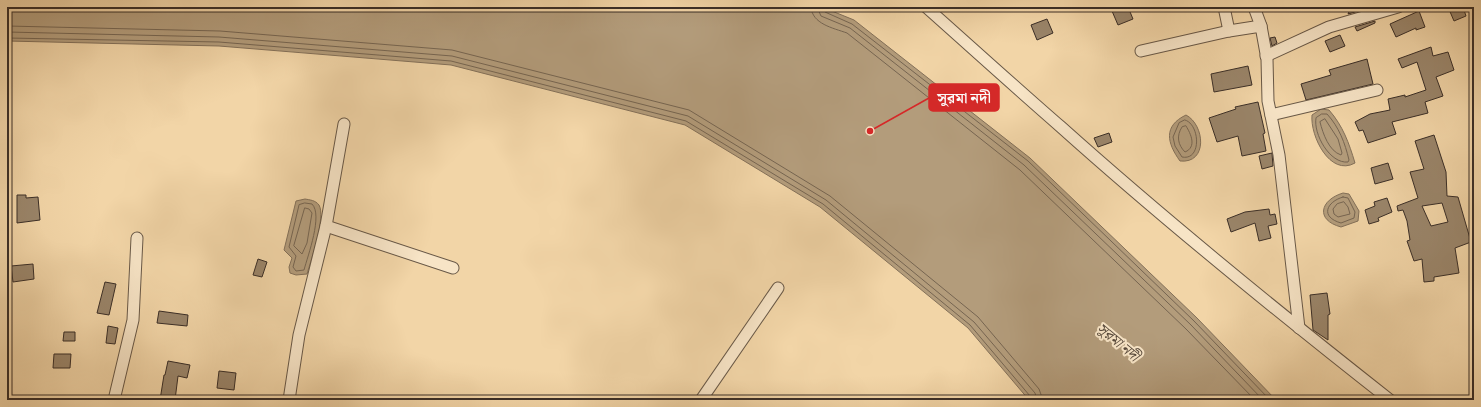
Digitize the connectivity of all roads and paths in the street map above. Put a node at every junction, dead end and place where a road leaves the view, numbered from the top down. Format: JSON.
{"nodes":[{"id":1,"x":926,"y":7,"type":"edge"},
{"id":2,"x":1224,"y":7,"type":"edge"},
{"id":3,"x":1254,"y":7,"type":"edge"},
{"id":4,"x":1398,"y":7,"type":"edge"},
{"id":5,"x":1261,"y":26,"type":"junction"},
{"id":6,"x":1229,"y":31,"type":"junction"},
{"id":7,"x":1141,"y":50,"type":"dead end"},
{"id":8,"x":1266,"y":56,"type":"junction"},
{"id":9,"x":1377,"y":90,"type":"dead end"},
{"id":10,"x":1271,"y":115,"type":"junction"},
{"id":11,"x":344,"y":124,"type":"dead end"},
{"id":12,"x":326,"y":226,"type":"junction"},
{"id":13,"x":137,"y":238,"type":"dead end"},
{"id":14,"x":453,"y":268,"type":"dead end"},
{"id":15,"x":778,"y":288,"type":"dead end"},
{"id":16,"x":1299,"y":328,"type":"junction"},
{"id":17,"x":114,"y":400,"type":"edge"},
{"id":18,"x":289,"y":400,"type":"edge"},
{"id":19,"x":701,"y":400,"type":"edge"},
{"id":20,"x":1390,"y":400,"type":"edge"}],
"edges":[{"from":1,"to":16,"type":"street"},
{"from":2,"to":6,"type":"street"},
{"from":3,"to":5,"type":"street"},
{"from":4,"to":8,"type":"street"},
{"from":5,"to":6,"type":"street"},
{"from":5,"to":8,"type":"street"},
{"from":6,"to":7,"type":"street"},
{"from":8,"to":10,"type":"street"},
{"from":9,"to":10,"type":"street"},
{"from":10,"to":16,"type":"street"},
{"from":11,"to":12,"type":"street"},
{"from":12,"to":14,"type":"street"},
{"from":12,"to":18,"type":"street"},
{"from":13,"to":17,"type":"street"},
{"from":15,"to":19,"type":"street"},
{"from":16,"to":20,"type":"street"}]}
